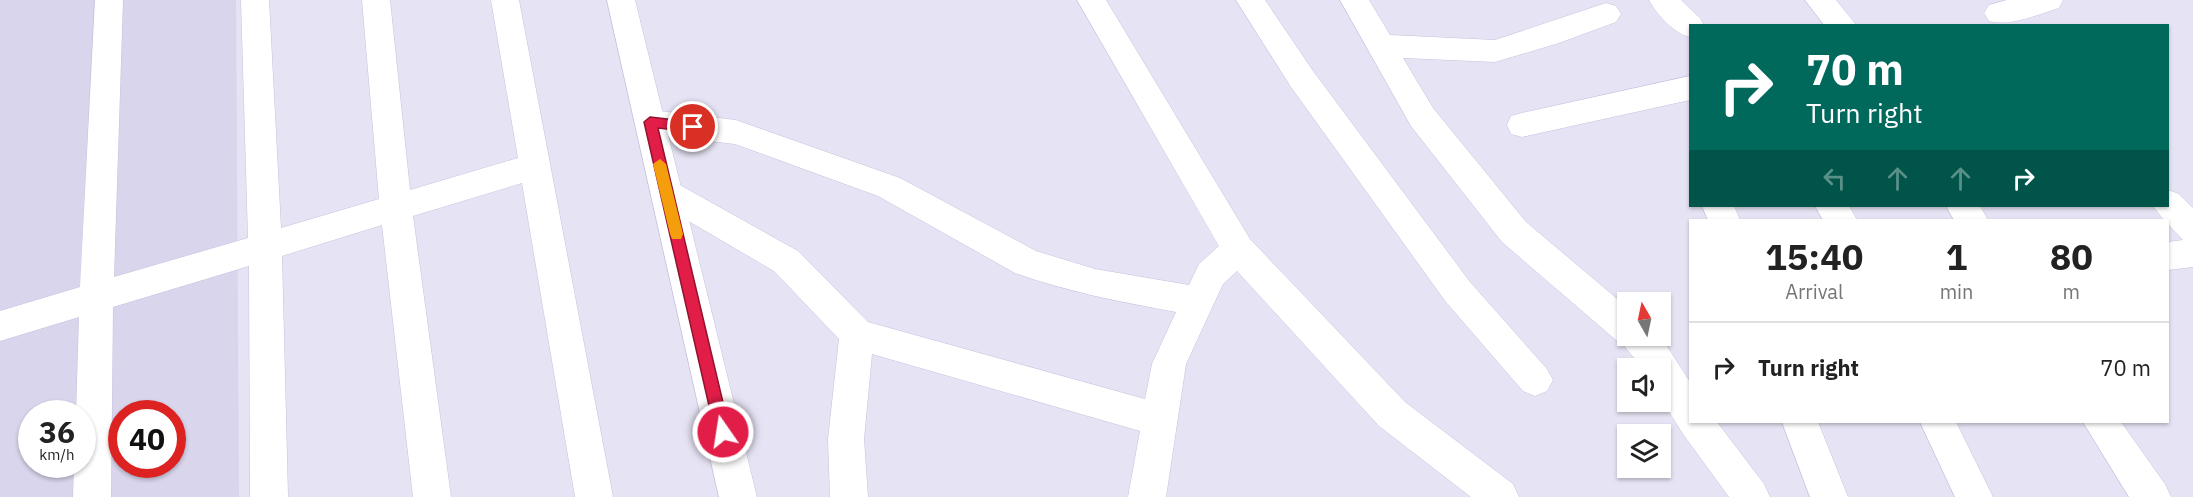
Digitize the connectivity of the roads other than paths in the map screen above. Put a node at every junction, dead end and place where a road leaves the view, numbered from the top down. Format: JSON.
{"nodes":[{"id":1,"x":109,"y":0,"type":"edge"},
{"id":2,"x":255,"y":0,"type":"edge"},
{"id":3,"x":376,"y":0,"type":"edge"},
{"id":4,"x":505,"y":0,"type":"edge"},
{"id":5,"x":621,"y":0,"type":"edge"},
{"id":6,"x":1091,"y":0,"type":"edge"},
{"id":7,"x":1250,"y":0,"type":"edge"},
{"id":8,"x":1354,"y":0,"type":"edge"},
{"id":9,"x":1663,"y":0,"type":"edge"},
{"id":10,"x":1819,"y":0,"type":"edge"},
{"id":11,"x":2049,"y":0,"type":"edge"},
{"id":12,"x":1998,"y":13,"type":"edge"},
{"id":13,"x":1606,"y":14,"type":"dead end"},
{"id":14,"x":1841,"y":24,"type":"edge"},
{"id":15,"x":1689,"y":25,"type":"edge"},
{"id":16,"x":1379,"y":46,"type":"junction"},
{"id":17,"x":1689,"y":88,"type":"edge"},
{"id":18,"x":650,"y":122,"type":"junction"},
{"id":19,"x":1522,"y":125,"type":"dead end"},
{"id":20,"x":535,"y":166,"type":"junction"},
{"id":21,"x":667,"y":193,"type":"junction"},
{"id":22,"x":2169,"y":204,"type":"edge"},
{"id":23,"x":396,"y":207,"type":"junction"},
{"id":24,"x":2193,"y":231,"type":"edge"},
{"id":25,"x":265,"y":247,"type":"junction"},
{"id":26,"x":1238,"y":249,"type":"junction"},
{"id":27,"x":2193,"y":253,"type":"edge"},
{"id":28,"x":2169,"y":256,"type":"edge"},
{"id":29,"x":96,"y":298,"type":"junction"},
{"id":30,"x":1198,"y":301,"type":"junction"},
{"id":31,"x":1617,"y":320,"type":"edge"},
{"id":32,"x":0,"y":326,"type":"edge"},
{"id":33,"x":857,"y":334,"type":"junction"},
{"id":34,"x":1647,"y":346,"type":"edge"},
{"id":35,"x":1535,"y":380,"type":"dead end"},
{"id":36,"x":1689,"y":410,"type":"edge"},
{"id":37,"x":1160,"y":420,"type":"junction"},
{"id":38,"x":1697,"y":423,"type":"edge"},
{"id":39,"x":1800,"y":423,"type":"edge"},
{"id":40,"x":1938,"y":423,"type":"edge"},
{"id":41,"x":2102,"y":423,"type":"edge"},
{"id":42,"x":588,"y":495,"type":"edge"},
{"id":43,"x":92,"y":497,"type":"edge"},
{"id":44,"x":269,"y":497,"type":"edge"},
{"id":45,"x":432,"y":497,"type":"edge"},
{"id":46,"x":738,"y":497,"type":"edge"},
{"id":47,"x":849,"y":497,"type":"edge"},
{"id":48,"x":1147,"y":497,"type":"edge"},
{"id":49,"x":1500,"y":497,"type":"edge"},
{"id":50,"x":1751,"y":497,"type":"edge"},
{"id":51,"x":1829,"y":497,"type":"edge"},
{"id":52,"x":1974,"y":497,"type":"edge"},
{"id":53,"x":2152,"y":497,"type":"edge"}],
"edges":[{"from":1,"to":29,"type":"street"},
{"from":2,"to":25,"type":"street"},
{"from":3,"to":23,"type":"street"},
{"from":4,"to":20,"type":"street"},
{"from":5,"to":18,"type":"street"},
{"from":6,"to":26,"type":"street"},
{"from":7,"to":35,"type":"street"},
{"from":8,"to":16,"type":"street"},
{"from":9,"to":15,"type":"street"},
{"from":10,"to":14,"type":"street"},
{"from":11,"to":12,"type":"street"},
{"from":13,"to":16,"type":"street"},
{"from":16,"to":31,"type":"street"},
{"from":17,"to":19,"type":"street"},
{"from":18,"to":21,"type":"street"},
{"from":18,"to":30,"type":"street"},
{"from":20,"to":23,"type":"street"},
{"from":20,"to":42,"type":"street"},
{"from":21,"to":33,"type":"street"},
{"from":21,"to":46,"type":"street"},
{"from":22,"to":24,"type":"street"},
{"from":23,"to":25,"type":"street"},
{"from":23,"to":45,"type":"street"},
{"from":25,"to":29,"type":"street"},
{"from":25,"to":44,"type":"street"},
{"from":26,"to":30,"type":"street"},
{"from":26,"to":49,"type":"street"},
{"from":27,"to":28,"type":"street"},
{"from":29,"to":32,"type":"street"},
{"from":29,"to":43,"type":"street"},
{"from":30,"to":37,"type":"street"},
{"from":33,"to":37,"type":"street"},
{"from":33,"to":47,"type":"street"},
{"from":34,"to":36,"type":"street"},
{"from":37,"to":48,"type":"street"},
{"from":38,"to":50,"type":"street"},
{"from":39,"to":51,"type":"street"},
{"from":40,"to":52,"type":"street"},
{"from":41,"to":53,"type":"street"}]}
